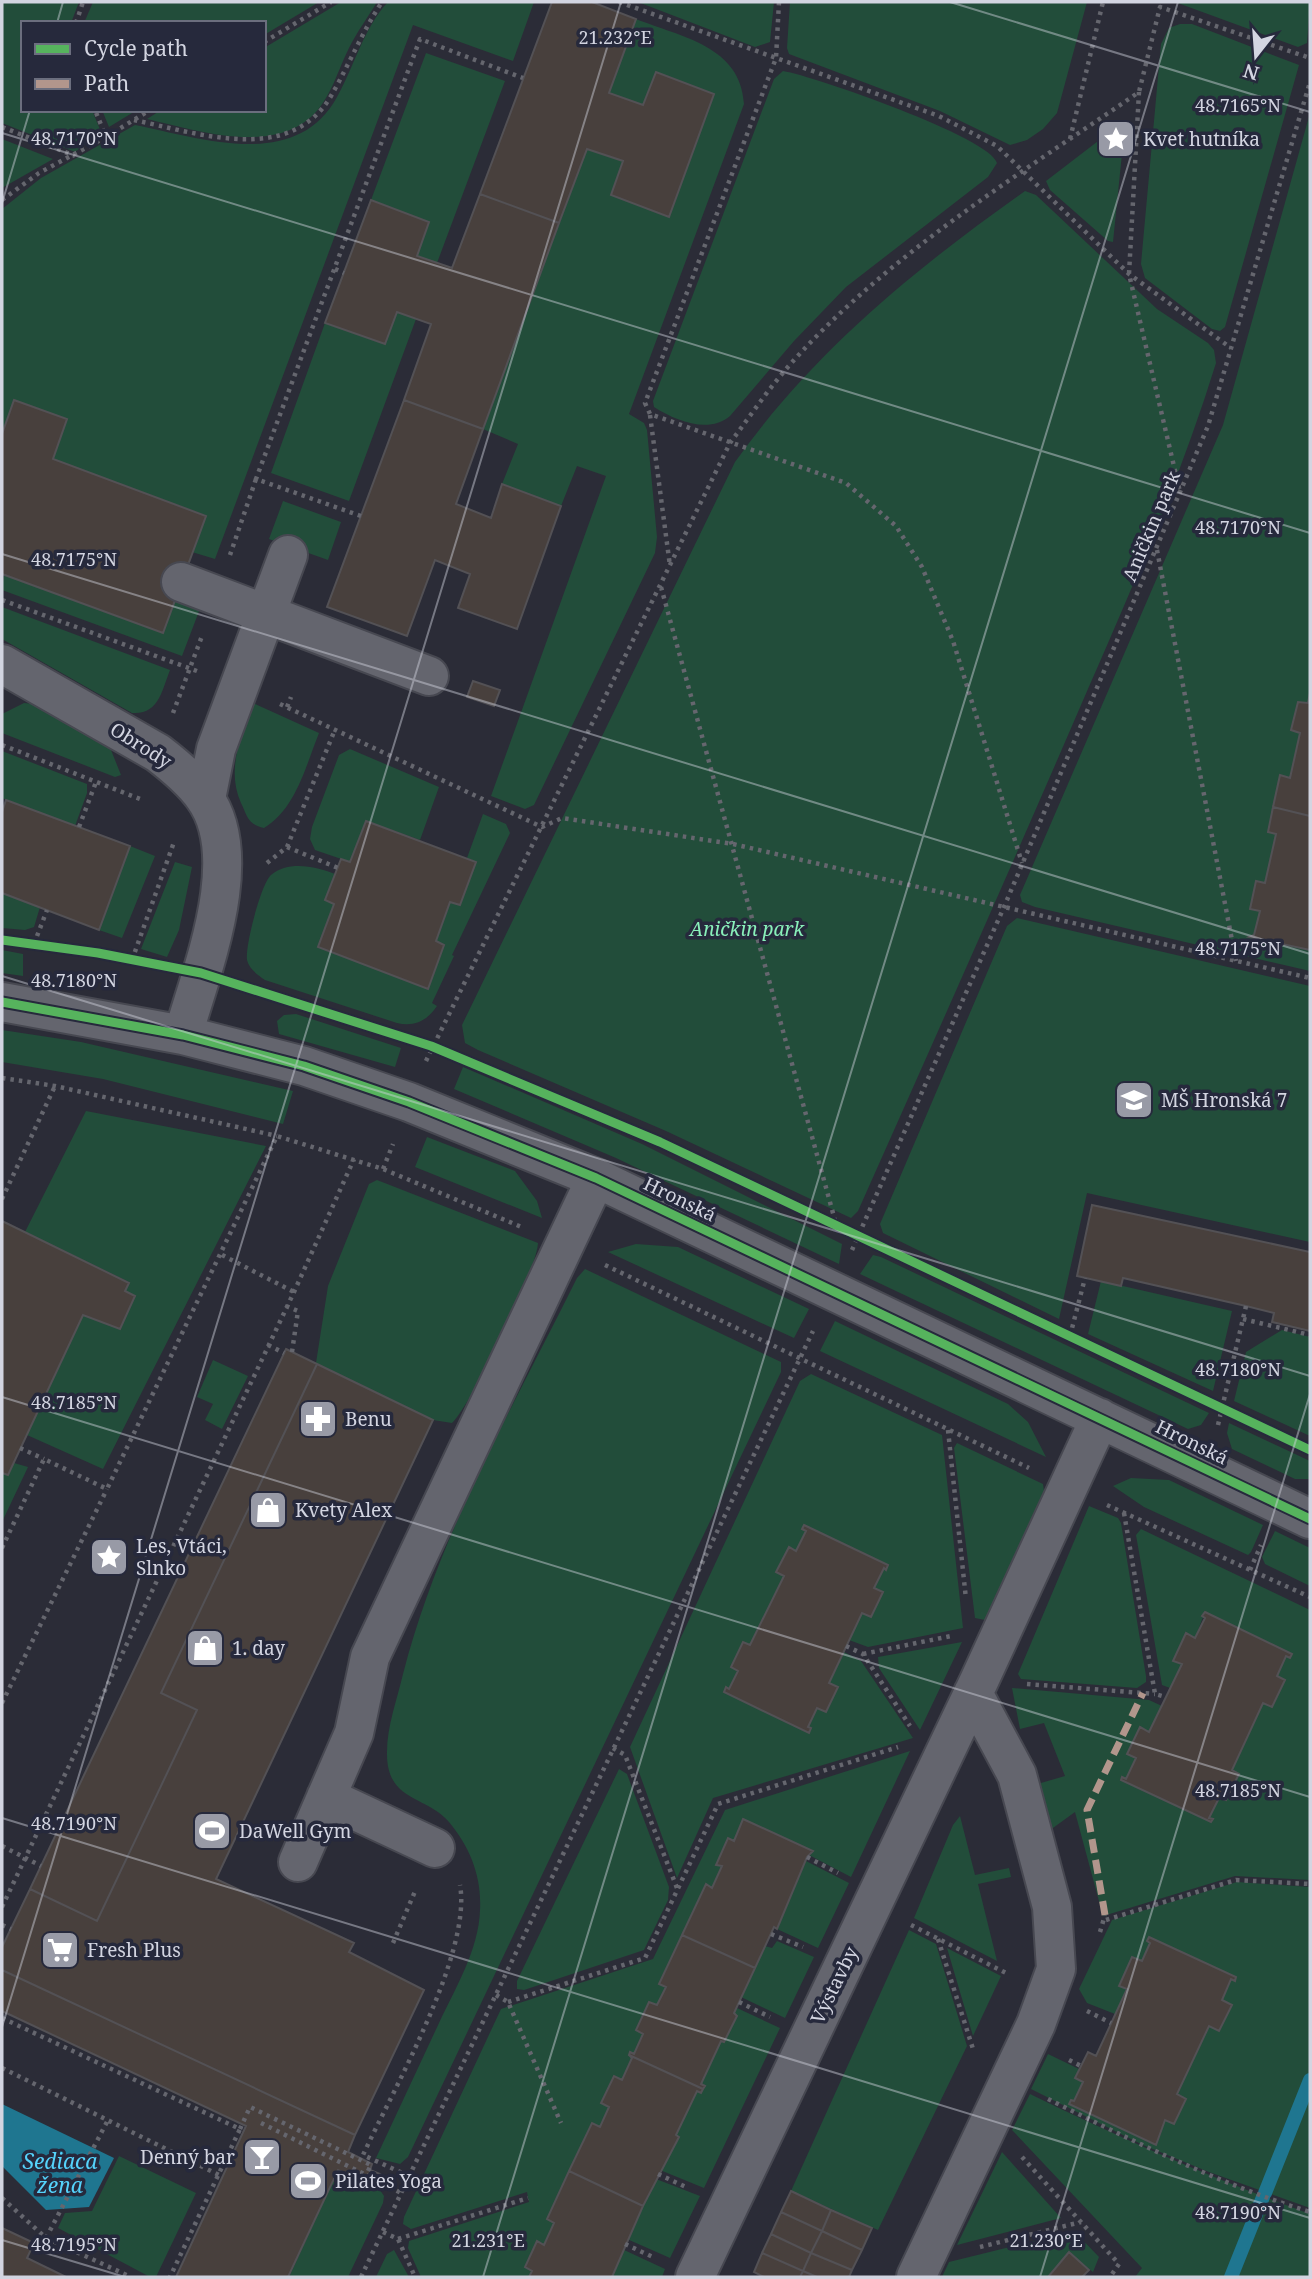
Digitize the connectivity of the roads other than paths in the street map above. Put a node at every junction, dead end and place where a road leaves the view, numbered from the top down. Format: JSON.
{"nodes":[{"id":1,"x":288,"y":555,"type":"dead end"},
{"id":2,"x":181,"y":582,"type":"dead end"},
{"id":3,"x":265,"y":614,"type":"junction"},
{"id":4,"x":2,"y":664,"type":"edge"},
{"id":5,"x":429,"y":676,"type":"dead end"},
{"id":6,"x":205,"y":799,"type":"junction"},
{"id":7,"x":2,"y":1002,"type":"edge"},
{"id":8,"x":183,"y":1035,"type":"junction"},
{"id":9,"x":596,"y":1178,"type":"junction"},
{"id":10,"x":1100,"y":1418,"type":"junction"},
{"id":11,"x":1310,"y":1519,"type":"edge"},
{"id":12,"x":976,"y":1687,"type":"junction"},
{"id":13,"x":326,"y":1797,"type":"junction"},
{"id":14,"x":435,"y":1848,"type":"road end"},
{"id":15,"x":298,"y":1863,"type":"dead end"},
{"id":16,"x":695,"y":2277,"type":"edge"},
{"id":17,"x":916,"y":2277,"type":"edge"}],
"edges":[{"from":1,"to":3,"type":"street"},
{"from":2,"to":3,"type":"street"},
{"from":3,"to":5,"type":"street"},
{"from":3,"to":6,"type":"street"},
{"from":4,"to":6,"type":"street","name":"Obrody"},
{"from":6,"to":8,"type":"street","name":"Obrody"},
{"from":7,"to":8,"type":"street","name":"Hronská"},
{"from":8,"to":9,"type":"street","name":"Hronská"},
{"from":9,"to":10,"type":"street","name":"Hronská"},
{"from":9,"to":13,"type":"street"},
{"from":10,"to":11,"type":"street","name":"Hronská"},
{"from":10,"to":12,"type":"street","name":"Výstavby"},
{"from":12,"to":16,"type":"street","name":"Výstavby"},
{"from":12,"to":17,"type":"street"},
{"from":13,"to":14,"type":"street"},
{"from":13,"to":15,"type":"street"}]}
